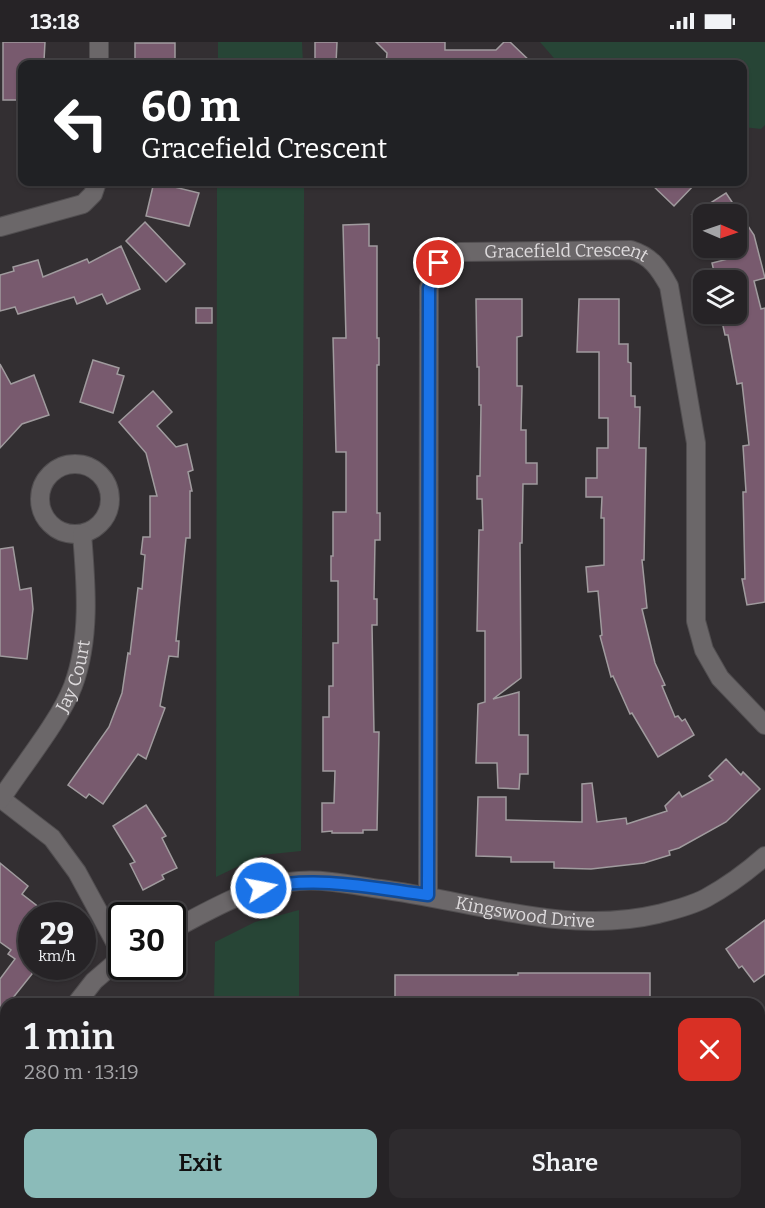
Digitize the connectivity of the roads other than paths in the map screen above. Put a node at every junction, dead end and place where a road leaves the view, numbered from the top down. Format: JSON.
{"nodes":[{"id":1,"x":99,"y":42,"type":"edge"},
{"id":2,"x":99,"y":60,"type":"edge"},
{"id":3,"x":96,"y":186,"type":"edge"},
{"id":4,"x":0,"y":227,"type":"edge"},
{"id":5,"x":82,"y":534,"type":"dead end"},
{"id":6,"x":765,"y":725,"type":"edge"},
{"id":7,"x":0,"y":798,"type":"edge"},
{"id":8,"x":765,"y":856,"type":"edge"},
{"id":9,"x":428,"y":895,"type":"junction"},
{"id":10,"x":186,"y":923,"type":"edge"},
{"id":11,"x":108,"y":930,"type":"edge"},
{"id":12,"x":108,"y":968,"type":"edge"},
{"id":13,"x":81,"y":998,"type":"edge"}],
"edges":[{"from":1,"to":2,"type":"street"},
{"from":3,"to":4,"type":"street"},
{"from":5,"to":7,"type":"street","name":"Jay Court"},
{"from":6,"to":9,"type":"street","name":"Gracefield Crescent"},
{"from":7,"to":11,"type":"street"},
{"from":8,"to":9,"type":"street","name":"Kingswood Drive"},
{"from":9,"to":10,"type":"street","name":"Kingswood Drive"},
{"from":12,"to":13,"type":"street"}]}
